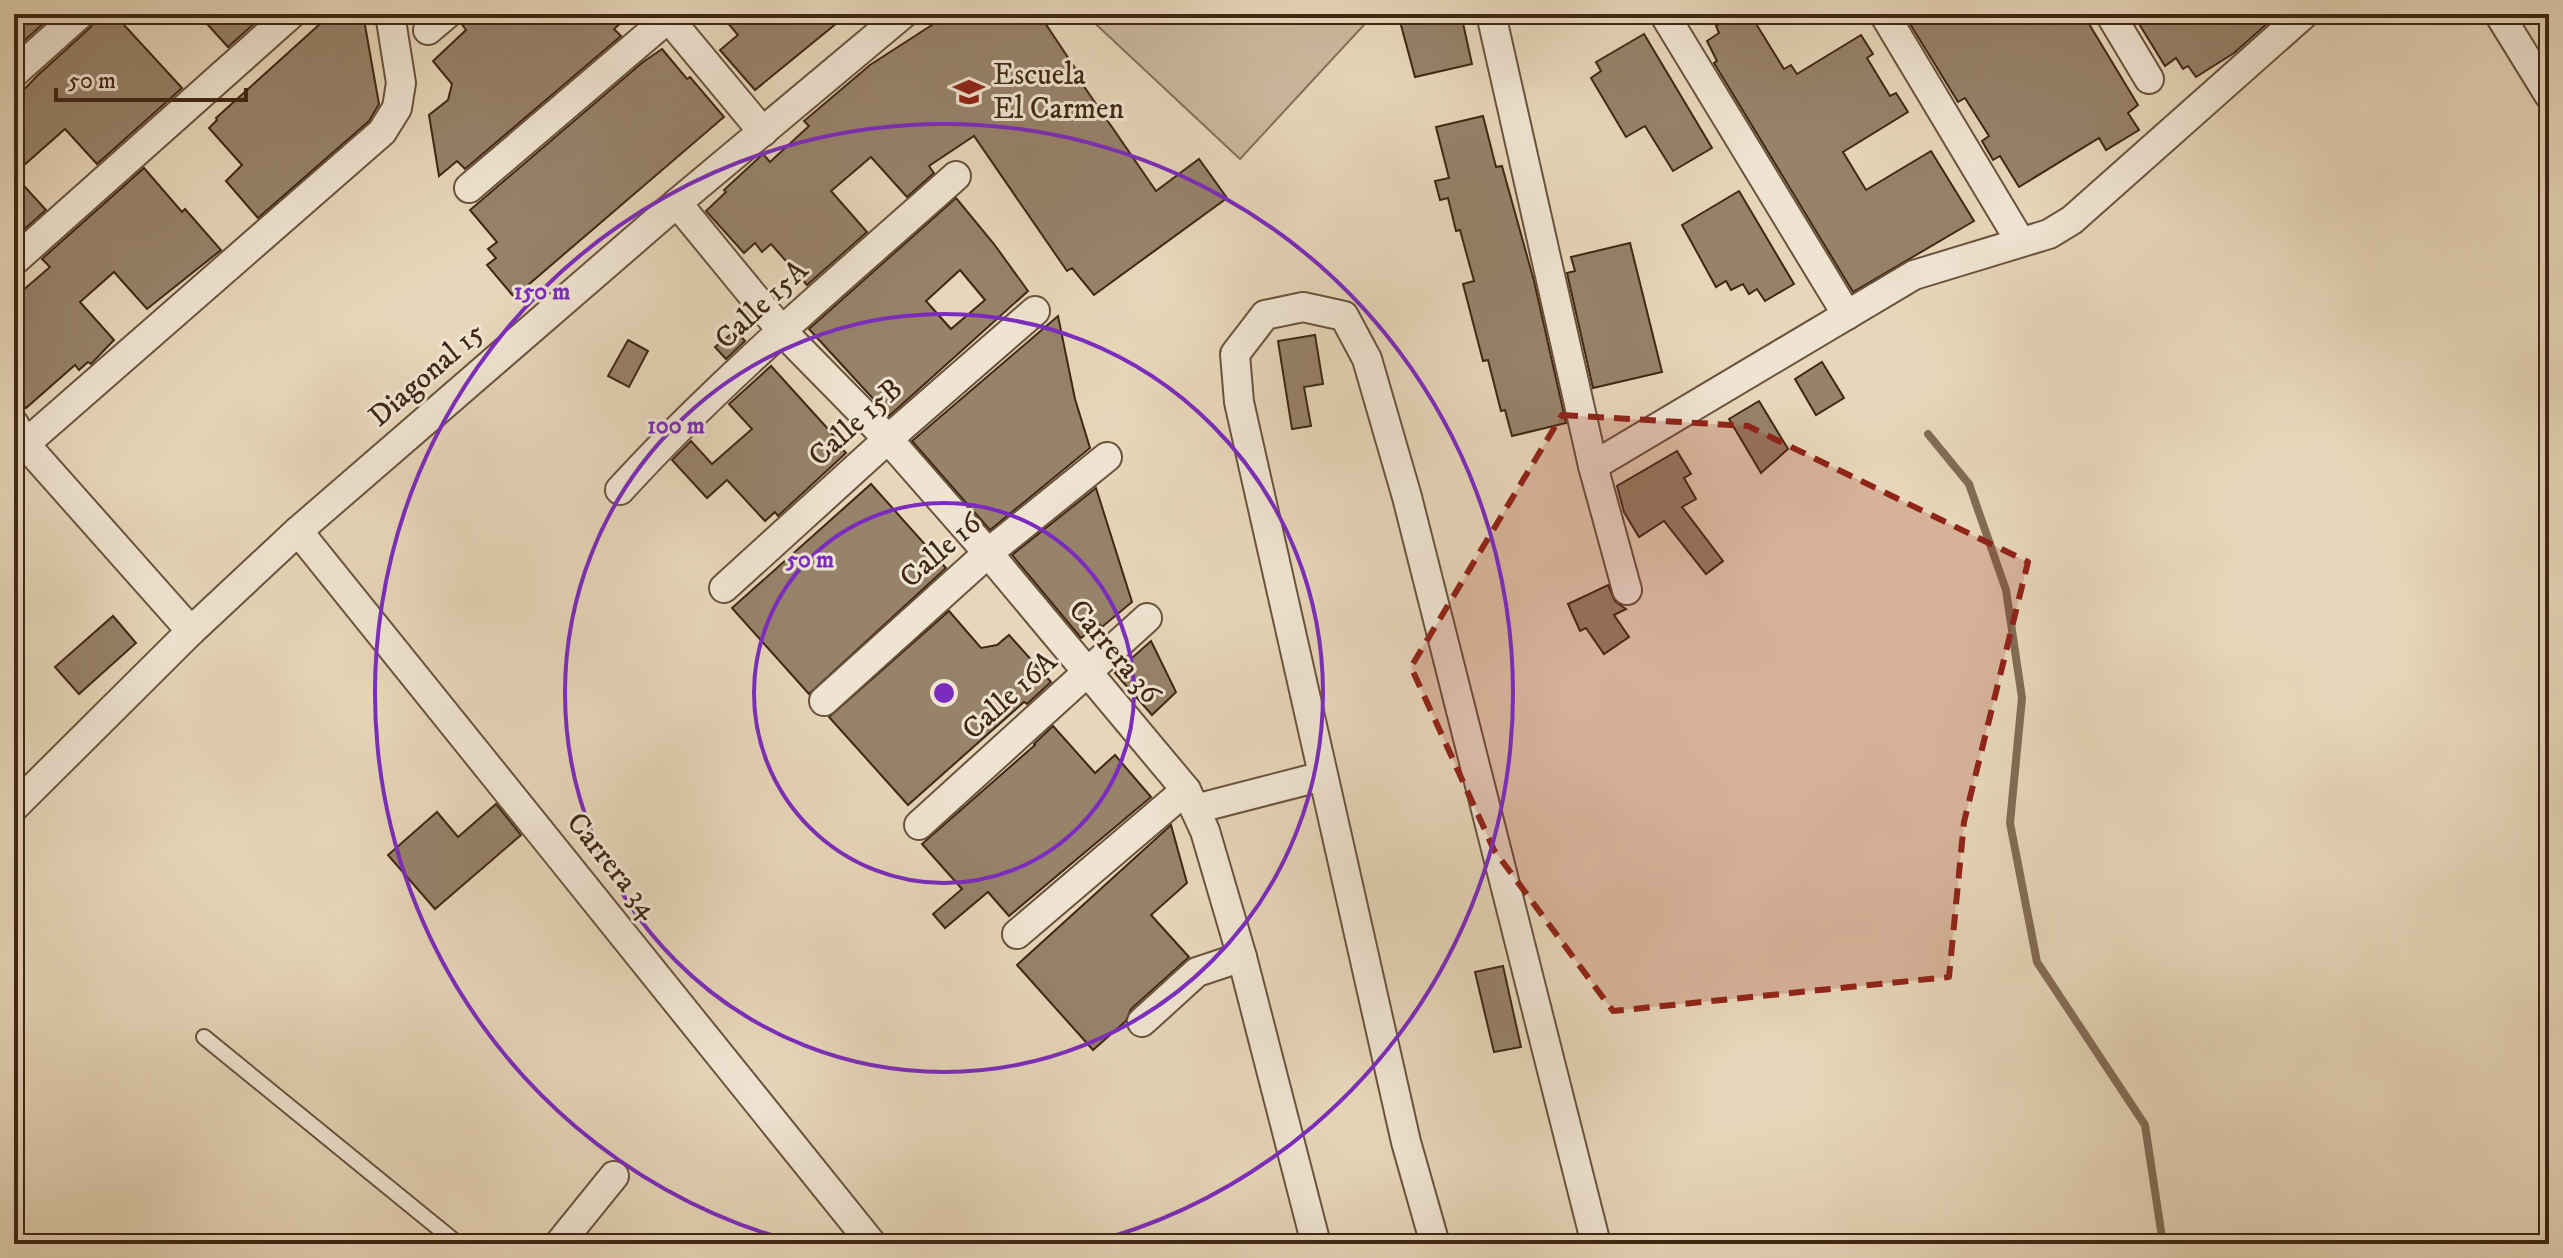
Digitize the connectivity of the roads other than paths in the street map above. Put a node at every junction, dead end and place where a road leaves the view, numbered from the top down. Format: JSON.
{"nodes":[{"id":1,"x":80,"y":14,"type":"edge"},
{"id":2,"x":291,"y":14,"type":"edge"},
{"id":3,"x":390,"y":14,"type":"edge"},
{"id":4,"x":903,"y":14,"type":"edge"},
{"id":5,"x":1491,"y":14,"type":"edge"},
{"id":6,"x":1664,"y":14,"type":"edge"},
{"id":7,"x":1884,"y":14,"type":"edge"},
{"id":8,"x":2110,"y":14,"type":"edge"},
{"id":9,"x":2304,"y":14,"type":"edge"},
{"id":10,"x":2499,"y":14,"type":"edge"},
{"id":11,"x":669,"y":15,"type":"edge"},
{"id":12,"x":14,"y":73,"type":"edge"},
{"id":13,"x":2149,"y":79,"type":"dead end"},
{"id":14,"x":2549,"y":95,"type":"edge"},
{"id":15,"x":763,"y":132,"type":"junction"},
{"id":16,"x":956,"y":176,"type":"dead end"},
{"id":17,"x":469,"y":188,"type":"dead end"},
{"id":18,"x":677,"y":203,"type":"junction"},
{"id":19,"x":2020,"y":241,"type":"junction"},
{"id":20,"x":14,"y":261,"type":"edge"},
{"id":21,"x":1035,"y":311,"type":"dead end"},
{"id":22,"x":1847,"y":315,"type":"junction"},
{"id":23,"x":782,"y":331,"type":"junction"},
{"id":24,"x":20,"y":434,"type":"edge"},
{"id":25,"x":888,"y":439,"type":"junction"},
{"id":26,"x":1107,"y":457,"type":"dead end"},
{"id":27,"x":1593,"y":466,"type":"junction"},
{"id":28,"x":620,"y":490,"type":"dead end"},
{"id":29,"x":298,"y":531,"type":"junction"},
{"id":30,"x":988,"y":553,"type":"junction"},
{"id":31,"x":724,"y":588,"type":"dead end"},
{"id":32,"x":1627,"y":590,"type":"dead end"},
{"id":33,"x":1147,"y":618,"type":"dead end"},
{"id":34,"x":191,"y":631,"type":"junction"},
{"id":35,"x":1087,"y":672,"type":"junction"},
{"id":36,"x":824,"y":701,"type":"dead end"},
{"id":37,"x":1323,"y":776,"type":"junction"},
{"id":38,"x":1190,"y":800,"type":"junction"},
{"id":39,"x":14,"y":807,"type":"edge"},
{"id":40,"x":919,"y":825,"type":"dead end"},
{"id":41,"x":1017,"y":934,"type":"dead end"},
{"id":42,"x":1242,"y":957,"type":"junction"},
{"id":43,"x":1142,"y":1022,"type":"dead end"},
{"id":44,"x":204,"y":1037,"type":"dead end"},
{"id":45,"x":614,"y":1176,"type":"dead end"},
{"id":46,"x":458,"y":1244,"type":"edge"},
{"id":47,"x":559,"y":1244,"type":"edge"},
{"id":48,"x":872,"y":1244,"type":"edge"},
{"id":49,"x":1316,"y":1244,"type":"edge"},
{"id":50,"x":1435,"y":1244,"type":"edge"},
{"id":51,"x":1596,"y":1244,"type":"edge"}],
"edges":[{"from":1,"to":12,"type":"street"},
{"from":2,"to":20,"type":"street"},
{"from":3,"to":24,"type":"street"},
{"from":4,"to":15,"type":"street","name":"Diagonal 15"},
{"from":5,"to":27,"type":"street"},
{"from":6,"to":22,"type":"street"},
{"from":7,"to":19,"type":"street"},
{"from":8,"to":13,"type":"street"},
{"from":9,"to":19,"type":"street"},
{"from":10,"to":14,"type":"street"},
{"from":11,"to":15,"type":"street"},
{"from":11,"to":17,"type":"street"},
{"from":15,"to":18,"type":"street","name":"Diagonal 15"},
{"from":16,"to":23,"type":"street","name":"Calle 15A"},
{"from":18,"to":23,"type":"street","name":"Carrera 36"},
{"from":18,"to":29,"type":"street","name":"Diagonal 15"},
{"from":19,"to":22,"type":"street"},
{"from":21,"to":25,"type":"street","name":"Calle 15B"},
{"from":22,"to":27,"type":"street"},
{"from":23,"to":25,"type":"street","name":"Carrera 36"},
{"from":23,"to":28,"type":"street","name":"Calle 15A"},
{"from":24,"to":34,"type":"street"},
{"from":25,"to":30,"type":"street","name":"Carrera 36"},
{"from":25,"to":31,"type":"street","name":"Calle 15B"},
{"from":26,"to":30,"type":"street","name":"Calle 16"},
{"from":27,"to":32,"type":"street"},
{"from":29,"to":34,"type":"street","name":"Diagonal 15"},
{"from":29,"to":48,"type":"street","name":"Carrera 34"},
{"from":30,"to":35,"type":"street","name":"Carrera 36"},
{"from":30,"to":36,"type":"street","name":"Calle 16"},
{"from":33,"to":35,"type":"street","name":"Calle 16A"},
{"from":34,"to":39,"type":"street","name":"Diagonal 15"},
{"from":35,"to":38,"type":"street","name":"Carrera 36"},
{"from":35,"to":40,"type":"street","name":"Calle 16A"},
{"from":37,"to":38,"type":"street"},
{"from":37,"to":50,"type":"street"},
{"from":37,"to":51,"type":"street"},
{"from":38,"to":41,"type":"street"},
{"from":38,"to":42,"type":"street","name":"Carrera 36"},
{"from":42,"to":43,"type":"street"},
{"from":42,"to":49,"type":"street","name":"Carrera 36"},
{"from":44,"to":46,"type":"lane"},
{"from":45,"to":47,"type":"street"}]}
